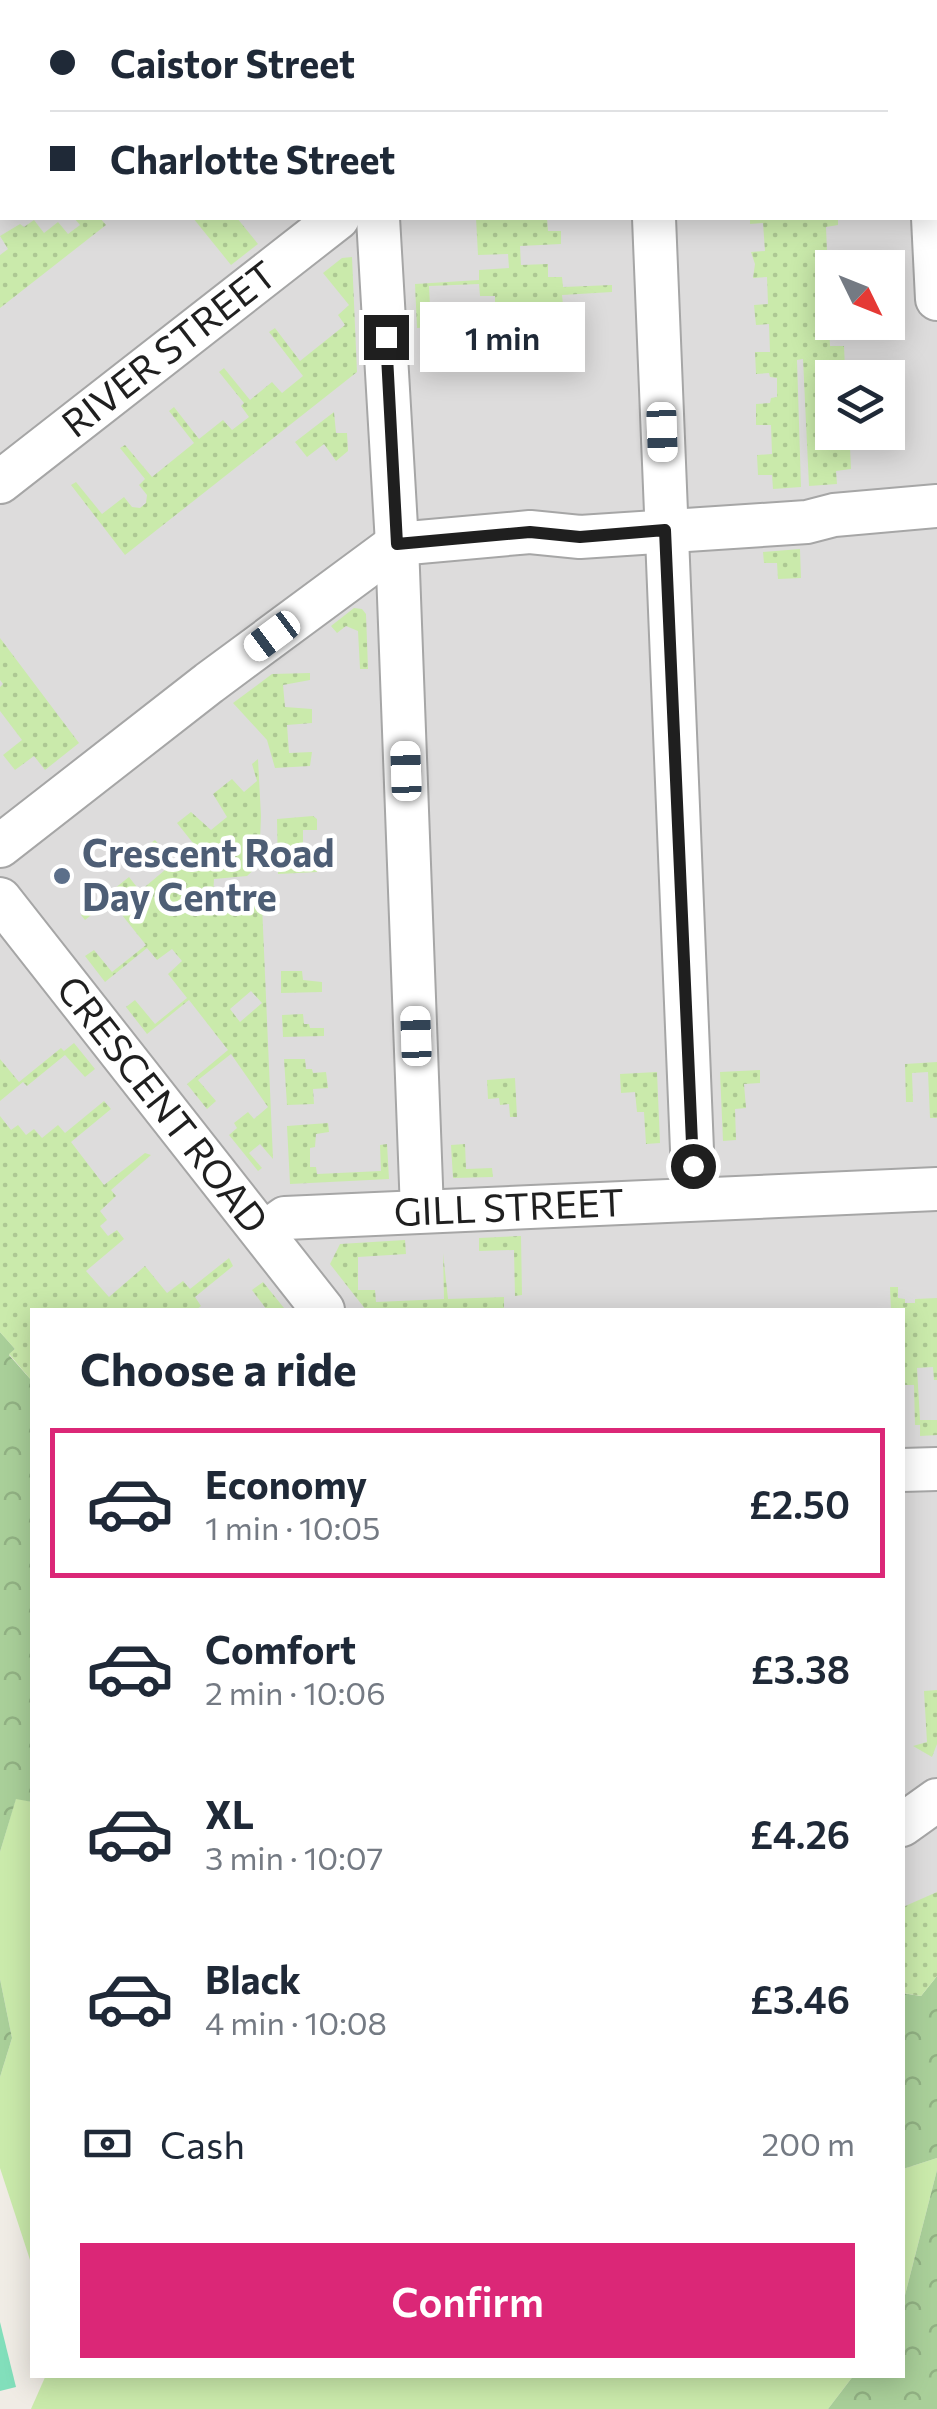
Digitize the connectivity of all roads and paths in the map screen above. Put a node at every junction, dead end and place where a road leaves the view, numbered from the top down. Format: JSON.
{"nodes":[{"id":1,"x":335,"y":220,"type":"edge"},
{"id":2,"x":378,"y":220,"type":"edge"},
{"id":3,"x":654,"y":220,"type":"edge"},
{"id":4,"x":933,"y":220,"type":"edge"},
{"id":5,"x":937,"y":300,"type":"edge"},
{"id":6,"x":0,"y":482,"type":"edge"},
{"id":7,"x":937,"y":506,"type":"edge"},
{"id":8,"x":665,"y":530,"type":"junction"},
{"id":9,"x":397,"y":544,"type":"junction"},
{"id":10,"x":0,"y":846,"type":"edge"},
{"id":11,"x":0,"y":899,"type":"edge"},
{"id":12,"x":937,"y":1189,"type":"edge"},
{"id":13,"x":694,"y":1199,"type":"junction"},
{"id":14,"x":422,"y":1211,"type":"junction"},
{"id":15,"x":264,"y":1233,"type":"junction"},
{"id":16,"x":321,"y":1308,"type":"edge"},
{"id":17,"x":937,"y":1469,"type":"edge"},
{"id":18,"x":905,"y":1470,"type":"edge"},
{"id":19,"x":937,"y":1800,"type":"edge"},
{"id":20,"x":905,"y":1823,"type":"edge"}],
"edges":[{"from":1,"to":6,"type":"street","name":"RIVER STREET"},
{"from":2,"to":9,"type":"street"},
{"from":3,"to":8,"type":"street"},
{"from":4,"to":5,"type":"street"},
{"from":7,"to":8,"type":"street"},
{"from":8,"to":9,"type":"street"},
{"from":8,"to":13,"type":"street"},
{"from":9,"to":10,"type":"street"},
{"from":9,"to":14,"type":"street"},
{"from":11,"to":15,"type":"street","name":"CRESCENT ROAD"},
{"from":12,"to":13,"type":"street","name":"GILL STREET"},
{"from":13,"to":14,"type":"street","name":"GILL STREET"},
{"from":14,"to":15,"type":"street","name":"GILL STREET"},
{"from":15,"to":16,"type":"street","name":"CRESCENT ROAD"},
{"from":17,"to":18,"type":"street"},
{"from":19,"to":20,"type":"street"}]}
